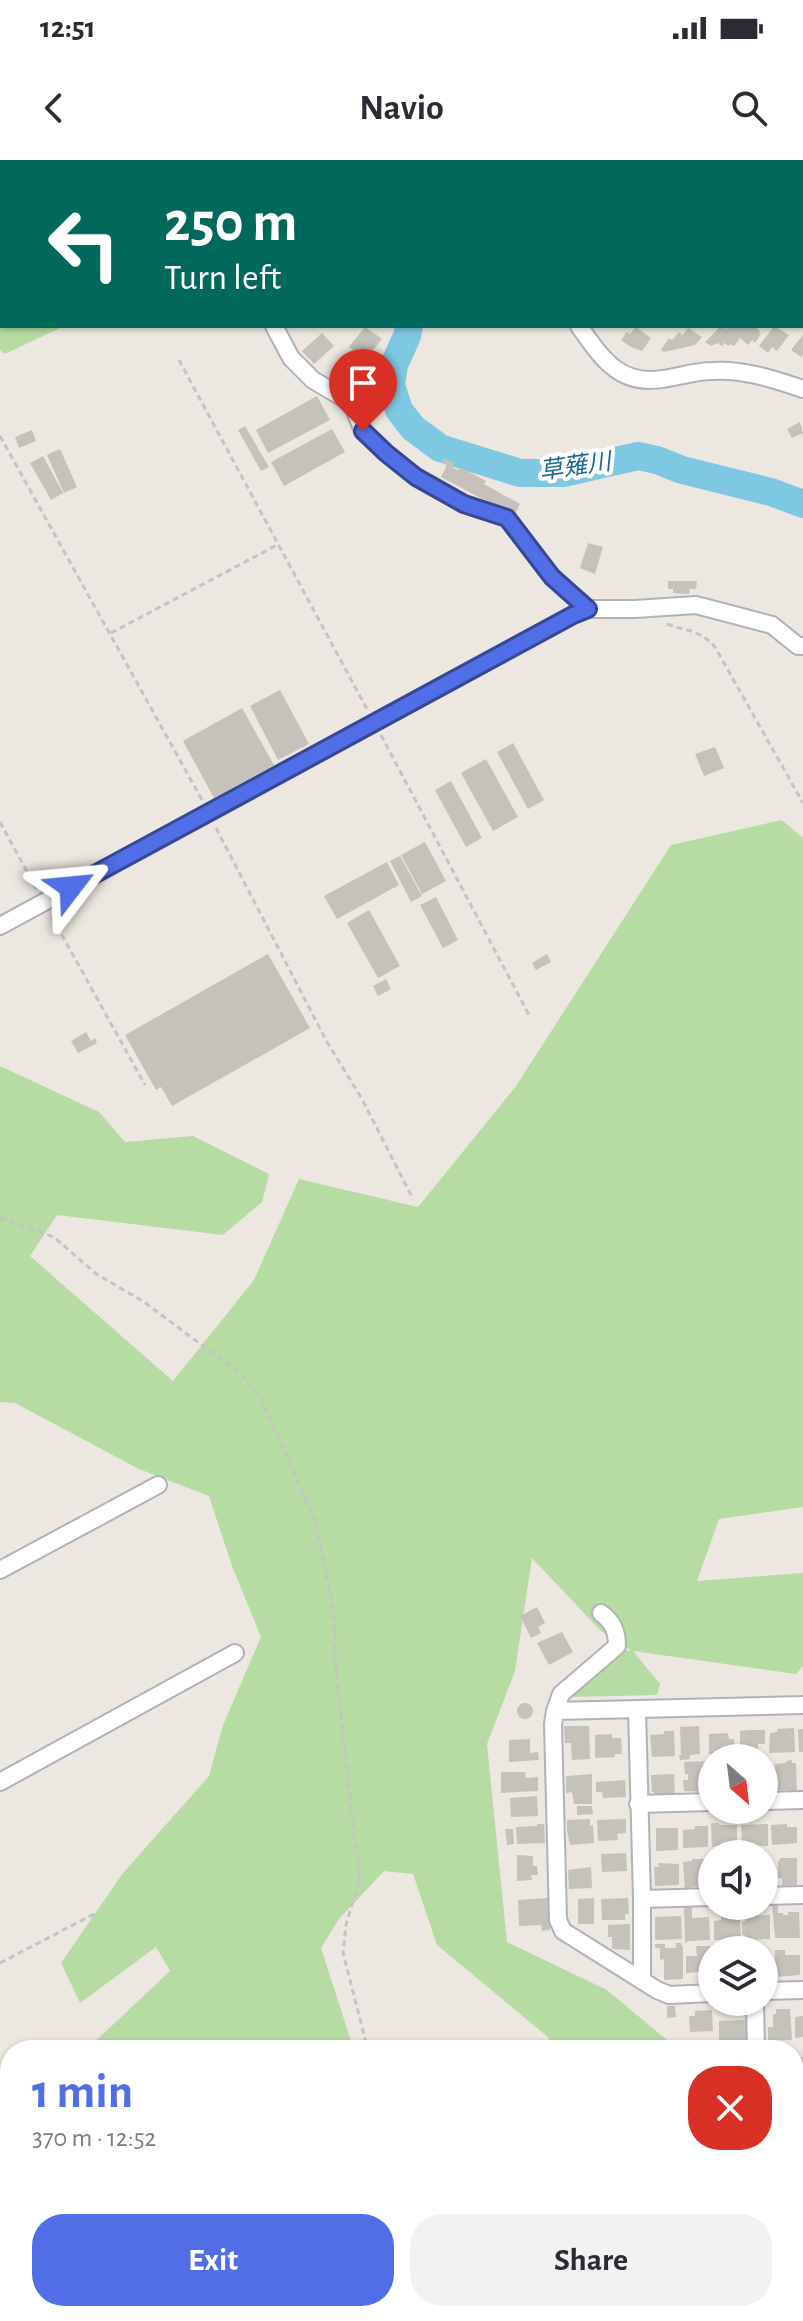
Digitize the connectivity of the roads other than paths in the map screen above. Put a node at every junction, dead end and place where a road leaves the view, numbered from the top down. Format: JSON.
{"nodes":[{"id":1,"x":275,"y":328,"type":"edge"},
{"id":2,"x":581,"y":328,"type":"edge"},
{"id":3,"x":803,"y":389,"type":"edge"},
{"id":4,"x":588,"y":609,"type":"junction"},
{"id":5,"x":803,"y":646,"type":"edge"},
{"id":6,"x":0,"y":926,"type":"edge"},
{"id":7,"x":158,"y":1485,"type":"dead end"},
{"id":8,"x":0,"y":1570,"type":"edge"},
{"id":9,"x":601,"y":1613,"type":"dead end"},
{"id":10,"x":235,"y":1653,"type":"dead end"},
{"id":11,"x":803,"y":1705,"type":"edge"},
{"id":12,"x":637,"y":1709,"type":"junction"},
{"id":13,"x":555,"y":1711,"type":"junction"},
{"id":14,"x":0,"y":1782,"type":"edge"},
{"id":15,"x":803,"y":1800,"type":"edge"},
{"id":16,"x":778,"y":1801,"type":"edge"},
{"id":17,"x":698,"y":1802,"type":"edge"},
{"id":18,"x":638,"y":1804,"type":"junction"},
{"id":19,"x":803,"y":1895,"type":"edge"},
{"id":20,"x":778,"y":1896,"type":"edge"},
{"id":21,"x":698,"y":1897,"type":"edge"},
{"id":22,"x":642,"y":1899,"type":"junction"},
{"id":23,"x":642,"y":1981,"type":"junction"},
{"id":24,"x":803,"y":1990,"type":"edge"},
{"id":25,"x":778,"y":1991,"type":"edge"},
{"id":26,"x":698,"y":1994,"type":"edge"},
{"id":27,"x":755,"y":2016,"type":"edge"},
{"id":28,"x":756,"y":2040,"type":"edge"}],
"edges":[{"from":1,"to":4,"type":"street"},
{"from":2,"to":3,"type":"street"},
{"from":4,"to":5,"type":"street"},
{"from":4,"to":6,"type":"street"},
{"from":7,"to":8,"type":"street"},
{"from":9,"to":13,"type":"street"},
{"from":10,"to":14,"type":"street"},
{"from":11,"to":12,"type":"street"},
{"from":12,"to":13,"type":"street"},
{"from":12,"to":18,"type":"street"},
{"from":13,"to":23,"type":"street"},
{"from":15,"to":16,"type":"street"},
{"from":17,"to":18,"type":"street"},
{"from":18,"to":22,"type":"street"},
{"from":19,"to":20,"type":"street"},
{"from":21,"to":22,"type":"street"},
{"from":22,"to":23,"type":"street"},
{"from":23,"to":26,"type":"street"},
{"from":24,"to":25,"type":"street"},
{"from":27,"to":28,"type":"street"}]}
